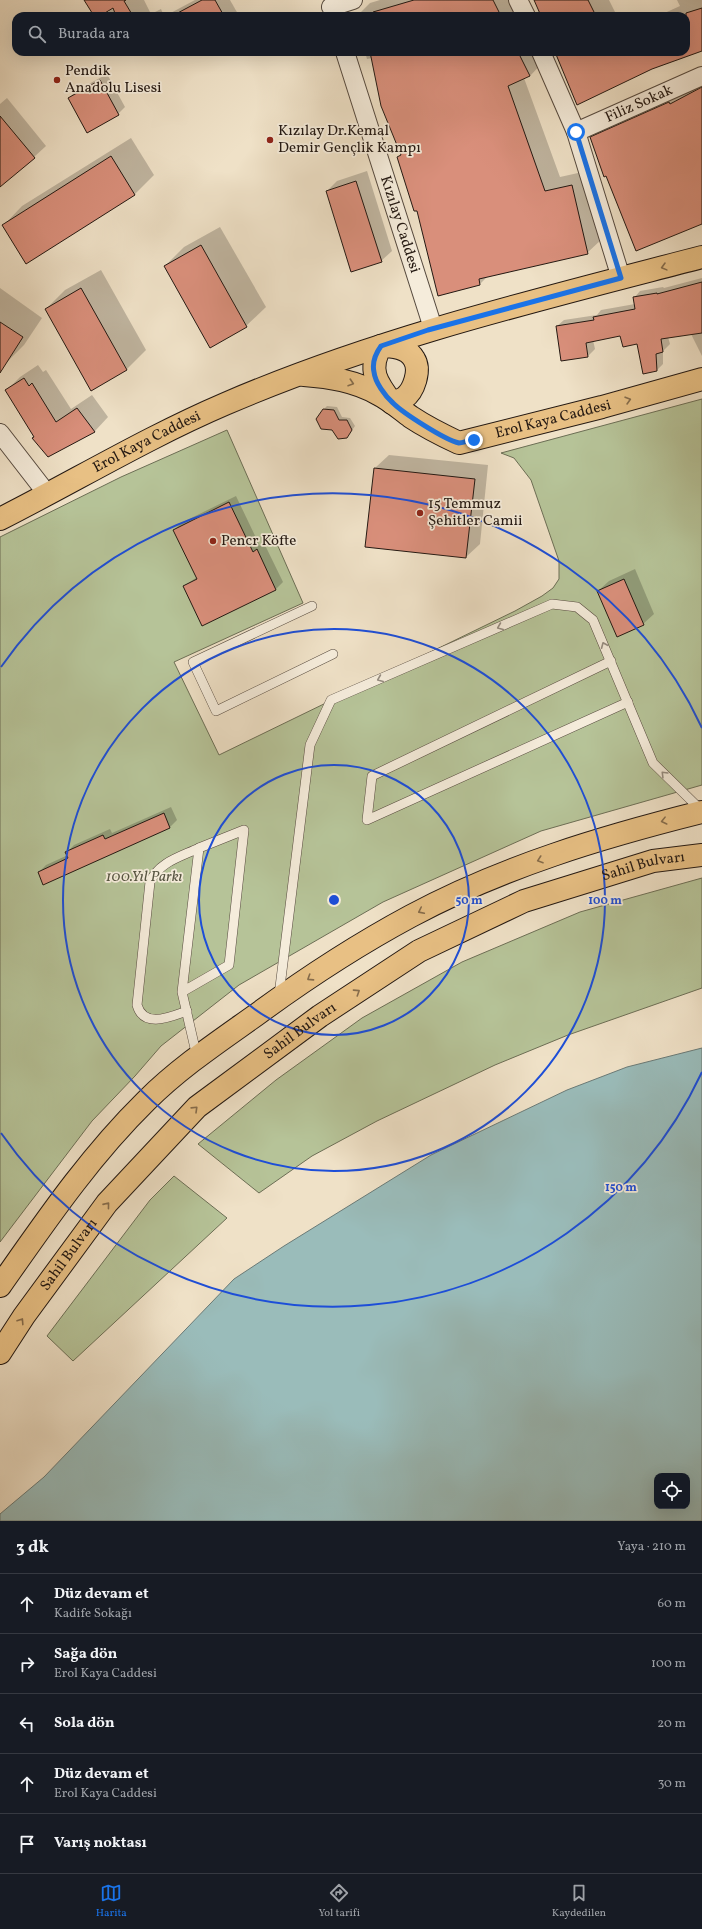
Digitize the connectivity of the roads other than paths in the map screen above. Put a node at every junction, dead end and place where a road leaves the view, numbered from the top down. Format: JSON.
{"nodes":[{"id":1,"x":353,"y":0,"type":"edge"},
{"id":2,"x":518,"y":0,"type":"edge"},
{"id":3,"x":331,"y":8,"type":"edge"},
{"id":4,"x":524,"y":12,"type":"edge"},
{"id":5,"x":346,"y":56,"type":"edge"},
{"id":6,"x":543,"y":56,"type":"edge"},
{"id":7,"x":702,"y":76,"type":"edge"},
{"id":8,"x":576,"y":132,"type":"junction"},
{"id":9,"x":702,"y":257,"type":"edge"},
{"id":10,"x":621,"y":278,"type":"junction"},
{"id":11,"x":433,"y":328,"type":"junction"},
{"id":12,"x":381,"y":346,"type":"junction"},
{"id":13,"x":299,"y":374,"type":"junction"},
{"id":14,"x":702,"y":379,"type":"edge"},
{"id":15,"x":392,"y":403,"type":"junction"},
{"id":16,"x":0,"y":433,"type":"edge"},
{"id":17,"x":48,"y":495,"type":"junction"},
{"id":18,"x":0,"y":519,"type":"edge"},
{"id":19,"x":312,"y":606,"type":"dead end"},
{"id":20,"x":333,"y":654,"type":"dead end"},
{"id":21,"x":611,"y":661,"type":"junction"},
{"id":22,"x":628,"y":702,"type":"junction"},
{"id":23,"x":702,"y":812,"type":"edge"},
{"id":24,"x":199,"y":848,"type":"junction"},
{"id":25,"x":702,"y":855,"type":"edge"},
{"id":26,"x":182,"y":992,"type":"junction"},
{"id":27,"x":279,"y":998,"type":"junction"},
{"id":28,"x":187,"y":1011,"type":"junction"},
{"id":29,"x":197,"y":1057,"type":"junction"},
{"id":30,"x":2,"y":1281,"type":"edge"},
{"id":31,"x":0,"y":1353,"type":"edge"}],
"edges":[{"from":1,"to":3,"type":"street"},
{"from":2,"to":4,"type":"street"},
{"from":5,"to":11,"type":"street","name":"Kızılay Caddesi"},
{"from":6,"to":8,"type":"street"},
{"from":7,"to":8,"type":"street","name":"Filiz Sokak"},
{"from":8,"to":10,"type":"street"},
{"from":9,"to":10,"type":"main road","name":"Erol Kaya Caddesi","one_way":true},
{"from":10,"to":11,"type":"main road","name":"Erol Kaya Caddesi"},
{"from":11,"to":12,"type":"main road","name":"Erol Kaya Caddesi"},
{"from":12,"to":13,"type":"main road","name":"Erol Kaya Caddesi"},
{"from":12,"to":15,"type":"main road"},
{"from":12,"to":15,"type":"main road"},
{"from":13,"to":15,"type":"main road","name":"Erol Kaya Caddesi","one_way":true},
{"from":13,"to":17,"type":"main road","name":"Erol Kaya Caddesi"},
{"from":15,"to":14,"type":"main road","name":"Erol Kaya Caddesi","one_way":true},
{"from":16,"to":17,"type":"street"},
{"from":17,"to":18,"type":"main road","name":"Erol Kaya Caddesi"},
{"from":19,"to":20,"type":"lane"},
{"from":21,"to":22,"type":"lane"},
{"from":21,"to":22,"type":"lane"},
{"from":21,"to":27,"type":"lane","one_way":true},
{"from":23,"to":22,"type":"lane","one_way":true},
{"from":23,"to":27,"type":"main road","one_way":true},
{"from":24,"to":26,"type":"lane"},
{"from":24,"to":26,"type":"lane"},
{"from":24,"to":28,"type":"lane"},
{"from":31,"to":25,"type":"main road","name":"Sahil Bulvarı","one_way":true},
{"from":26,"to":28,"type":"lane"},
{"from":27,"to":29,"type":"main road"},
{"from":28,"to":29,"type":"lane"},
{"from":29,"to":30,"type":"main road"}]}
